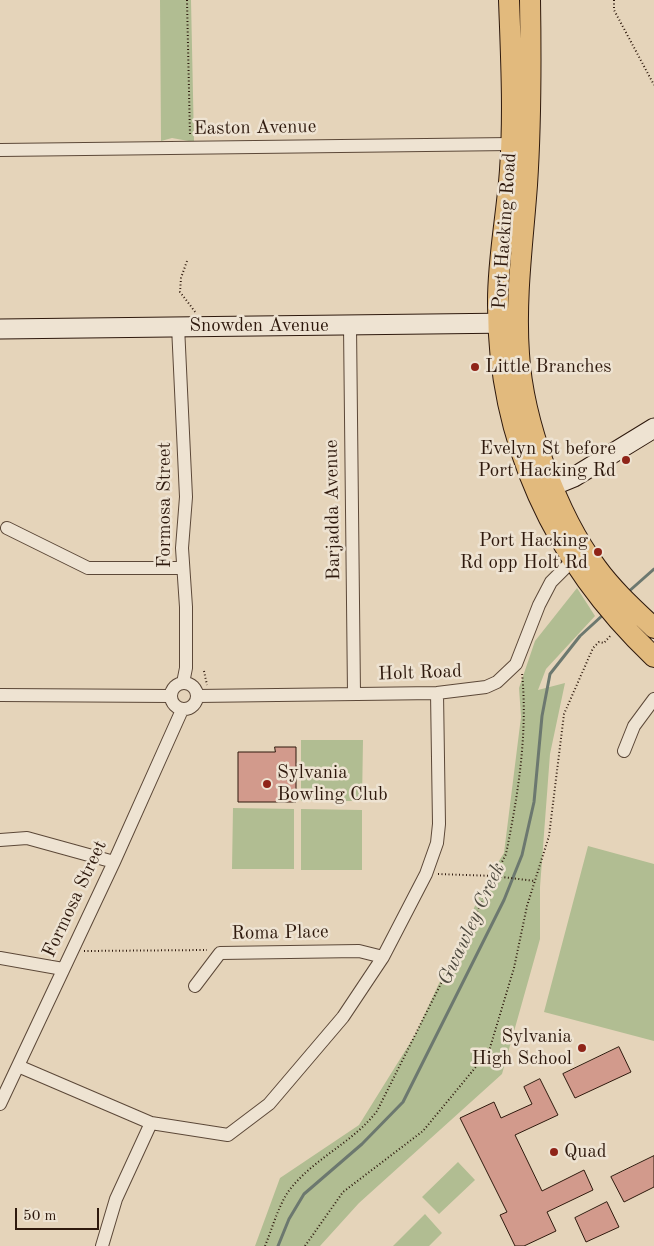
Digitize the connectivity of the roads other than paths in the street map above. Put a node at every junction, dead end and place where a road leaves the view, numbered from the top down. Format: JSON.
{"nodes":[{"id":1,"x":509,"y":0,"type":"edge"},
{"id":2,"x":524,"y":0,"type":"edge"},
{"id":3,"x":530,"y":0,"type":"edge"},
{"id":4,"x":530,"y":27,"type":"junction"},
{"id":5,"x":511,"y":144,"type":"junction"},
{"id":6,"x":0,"y":150,"type":"edge"},
{"id":7,"x":508,"y":323,"type":"junction"},
{"id":8,"x":178,"y":326,"type":"junction"},
{"id":9,"x":350,"y":326,"type":"junction"},
{"id":10,"x":0,"y":329,"type":"edge"},
{"id":11,"x":654,"y":428,"type":"edge"},
{"id":12,"x":545,"y":490,"type":"junction"},
{"id":13,"x":7,"y":528,"type":"dead end"},
{"id":14,"x":572,"y":561,"type":"junction"},
{"id":15,"x":183,"y":568,"type":"junction"},
{"id":16,"x":600,"y":586,"type":"junction"},
{"id":17,"x":654,"y":628,"type":"edge"},
{"id":18,"x":654,"y":657,"type":"edge"},
{"id":19,"x":183,"y":683,"type":"junction"},
{"id":20,"x":437,"y":693,"type":"junction"},
{"id":21,"x":354,"y":694,"type":"junction"},
{"id":22,"x":0,"y":695,"type":"edge"},
{"id":23,"x":171,"y":696,"type":"junction"},
{"id":24,"x":197,"y":696,"type":"junction"},
{"id":25,"x":654,"y":699,"type":"edge"},
{"id":26,"x":182,"y":710,"type":"junction"},
{"id":27,"x":624,"y":751,"type":"dead end"},
{"id":28,"x":0,"y":840,"type":"edge"},
{"id":29,"x":114,"y":862,"type":"junction"},
{"id":30,"x":0,"y":958,"type":"edge"},
{"id":31,"x":383,"y":958,"type":"junction"},
{"id":32,"x":63,"y":970,"type":"junction"},
{"id":33,"x":195,"y":986,"type":"dead end"},
{"id":34,"x":18,"y":1066,"type":"junction"},
{"id":35,"x":0,"y":1104,"type":"edge"},
{"id":36,"x":151,"y":1123,"type":"junction"},
{"id":37,"x":102,"y":1246,"type":"edge"}],
"edges":[{"from":1,"to":5,"type":"main road","name":"Port Hacking Road"},
{"from":2,"to":4,"type":"main road"},
{"from":3,"to":4,"type":"main road","name":"Port Hacking Road"},
{"from":4,"to":7,"type":"main road","name":"Port Hacking Road"},
{"from":5,"to":6,"type":"street","name":"Easton Avenue"},
{"from":5,"to":7,"type":"main road","name":"Port Hacking Road"},
{"from":7,"to":9,"type":"street","name":"Snowden Avenue"},
{"from":7,"to":12,"type":"main road","name":"Port Hacking Road"},
{"from":8,"to":9,"type":"street","name":"Snowden Avenue"},
{"from":8,"to":10,"type":"street","name":"Snowden Avenue"},
{"from":8,"to":15,"type":"street","name":"Formosa Street"},
{"from":9,"to":21,"type":"street","name":"Barjadda Avenue"},
{"from":11,"to":12,"type":"street"},
{"from":12,"to":14,"type":"main road","name":"Port Hacking Road"},
{"from":12,"to":16,"type":"main road","name":"Port Hacking Road"},
{"from":13,"to":15,"type":"street"},
{"from":14,"to":16,"type":"main road","name":"Port Hacking Road"},
{"from":14,"to":20,"type":"street","name":"Holt Road"},
{"from":15,"to":19,"type":"street","name":"Formosa Street"},
{"from":16,"to":17,"type":"main road","name":"Port Hacking Road"},
{"from":16,"to":18,"type":"main road","name":"Port Hacking Road"},
{"from":19,"to":23,"type":"street"},
{"from":19,"to":24,"type":"street"},
{"from":20,"to":21,"type":"street","name":"Holt Road"},
{"from":20,"to":31,"type":"street"},
{"from":21,"to":24,"type":"street","name":"Holt Road"},
{"from":22,"to":23,"type":"street"},
{"from":23,"to":26,"type":"street"},
{"from":24,"to":26,"type":"street"},
{"from":25,"to":27,"type":"street"},
{"from":26,"to":29,"type":"street","name":"Formosa Street"},
{"from":28,"to":29,"type":"street"},
{"from":29,"to":32,"type":"street","name":"Formosa Street"},
{"from":30,"to":32,"type":"street"},
{"from":31,"to":33,"type":"street","name":"Roma Place"},
{"from":31,"to":36,"type":"street"},
{"from":32,"to":34,"type":"street","name":"Formosa Street"},
{"from":34,"to":35,"type":"street","name":"Formosa Street"},
{"from":34,"to":36,"type":"street"},
{"from":36,"to":37,"type":"street"}]}
